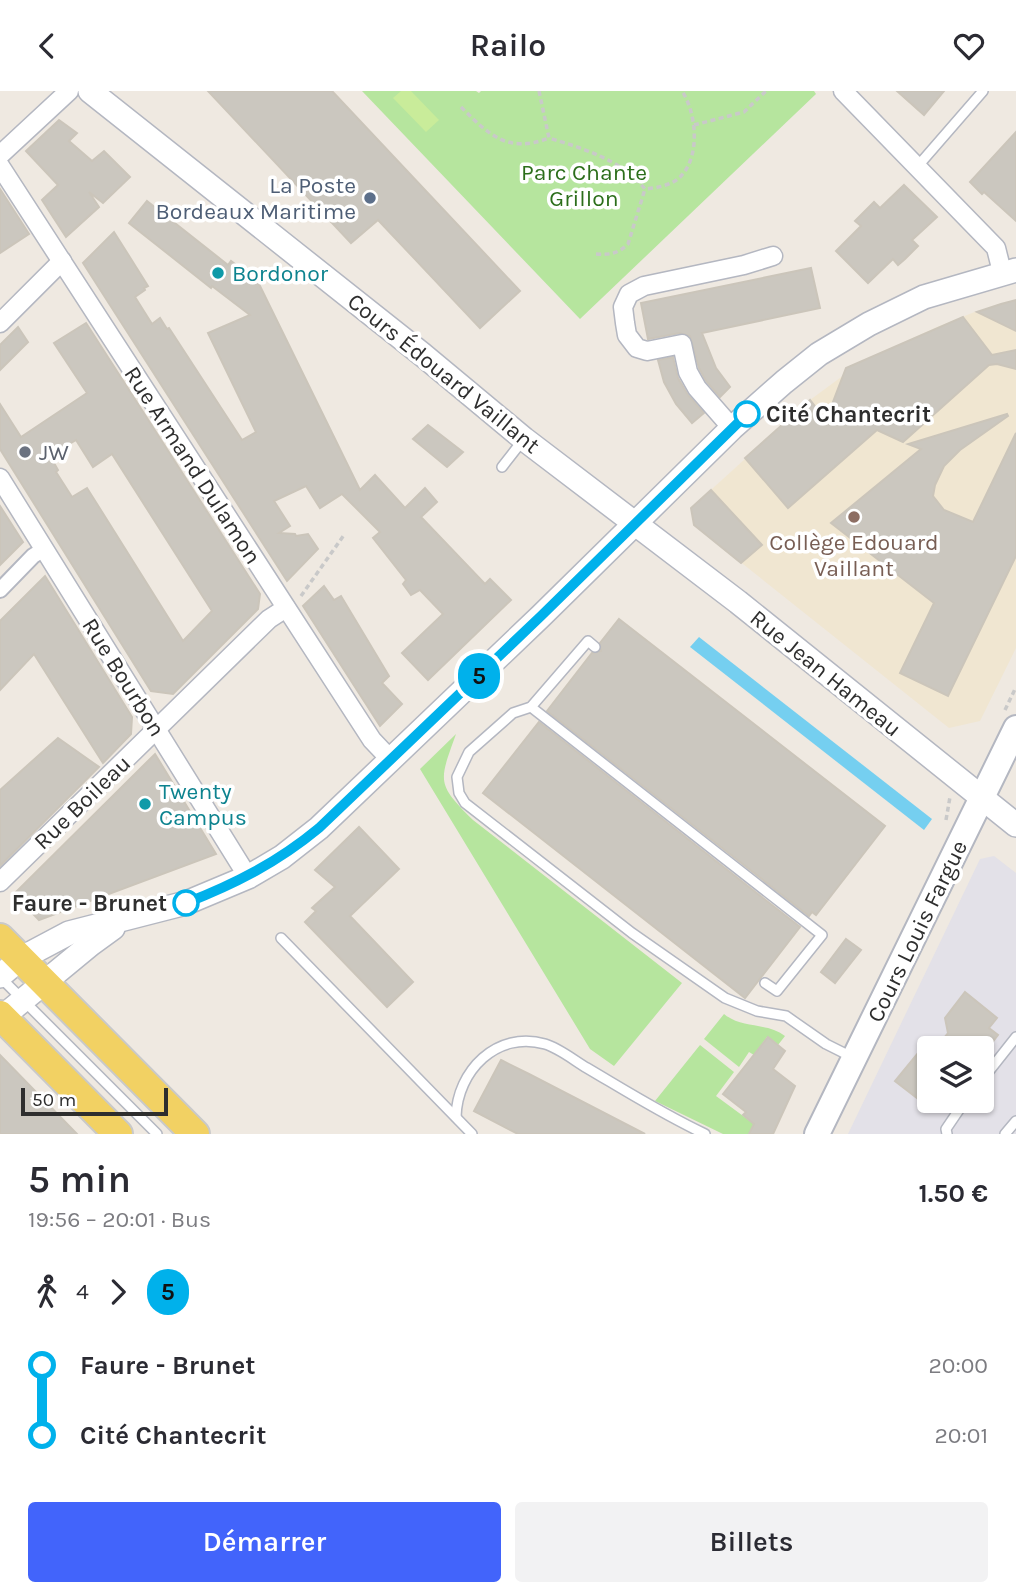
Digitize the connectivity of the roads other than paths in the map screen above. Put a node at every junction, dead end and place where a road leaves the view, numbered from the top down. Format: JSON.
{"nodes":[{"id":1,"x":69,"y":91,"type":"edge"},
{"id":2,"x":90,"y":91,"type":"edge"},
{"id":3,"x":843,"y":91,"type":"edge"},
{"id":4,"x":983,"y":91,"type":"edge"},
{"id":5,"x":0,"y":155,"type":"edge"},
{"id":6,"x":0,"y":166,"type":"edge"},
{"id":7,"x":917,"y":167,"type":"junction"},
{"id":8,"x":773,"y":256,"type":"dead end"},
{"id":9,"x":62,"y":261,"type":"junction"},
{"id":10,"x":1009,"y":271,"type":"edge"},
{"id":11,"x":0,"y":323,"type":"edge"},
{"id":12,"x":732,"y":428,"type":"junction"},
{"id":13,"x":524,"y":439,"type":"junction"},
{"id":14,"x":502,"y":467,"type":"dead end"},
{"id":15,"x":0,"y":478,"type":"edge"},
{"id":16,"x":635,"y":523,"type":"junction"},
{"id":17,"x":44,"y":549,"type":"junction"},
{"id":18,"x":0,"y":590,"type":"edge"},
{"id":19,"x":286,"y":608,"type":"junction"},
{"id":20,"x":595,"y":647,"type":"dead end"},
{"id":21,"x":531,"y":707,"type":"junction"},
{"id":22,"x":1016,"y":728,"type":"edge"},
{"id":23,"x":156,"y":729,"type":"junction"},
{"id":24,"x":391,"y":760,"type":"junction"},
{"id":25,"x":982,"y":799,"type":"junction"},
{"id":26,"x":1016,"y":825,"type":"edge"},
{"id":27,"x":248,"y":877,"type":"junction"},
{"id":28,"x":0,"y":882,"type":"edge"},
{"id":29,"x":124,"y":921,"type":"junction"},
{"id":30,"x":281,"y":937,"type":"dead end"},
{"id":31,"x":0,"y":938,"type":"edge"},
{"id":32,"x":7,"y":970,"type":"edge"},
{"id":33,"x":765,"y":983,"type":"dead end"},
{"id":34,"x":14,"y":1007,"type":"edge"},
{"id":35,"x":1016,"y":1037,"type":"edge"},
{"id":36,"x":855,"y":1058,"type":"junction"},
{"id":37,"x":994,"y":1065,"type":"edge"},
{"id":38,"x":956,"y":1113,"type":"edge"},
{"id":39,"x":456,"y":1117,"type":"junction"},
{"id":40,"x":1016,"y":1121,"type":"edge"},
{"id":41,"x":118,"y":1134,"type":"edge"},
{"id":42,"x":157,"y":1134,"type":"edge"},
{"id":43,"x":195,"y":1134,"type":"edge"},
{"id":44,"x":472,"y":1134,"type":"edge"},
{"id":45,"x":705,"y":1134,"type":"edge"},
{"id":46,"x":817,"y":1134,"type":"edge"},
{"id":47,"x":947,"y":1134,"type":"edge"},
{"id":48,"x":1005,"y":1134,"type":"edge"}],
"edges":[{"from":1,"to":5,"type":"street"},
{"from":2,"to":13,"type":"street","name":"Cours Édouard Vaillant"},
{"from":3,"to":7,"type":"street"},
{"from":4,"to":7,"type":"lane"},
{"from":6,"to":9,"type":"street","name":"Rue Armand Dulamon"},
{"from":7,"to":10,"type":"street"},
{"from":8,"to":12,"type":"street"},
{"from":9,"to":11,"type":"street"},
{"from":9,"to":19,"type":"street","name":"Rue Armand Dulamon"},
{"from":10,"to":12,"type":"street"},
{"from":12,"to":16,"type":"street"},
{"from":13,"to":14,"type":"lane"},
{"from":13,"to":16,"type":"street","name":"Cours Édouard Vaillant"},
{"from":15,"to":17,"type":"street","name":"Rue Bourbon"},
{"from":16,"to":24,"type":"street"},
{"from":16,"to":25,"type":"street","name":"Rue Jean Hameau"},
{"from":17,"to":18,"type":"street"},
{"from":17,"to":23,"type":"street","name":"Rue Bourbon"},
{"from":19,"to":23,"type":"street","name":"Rue Boileau"},
{"from":19,"to":24,"type":"street","name":"Rue Armand Dulamon"},
{"from":20,"to":21,"type":"lane"},
{"from":21,"to":33,"type":"lane"},
{"from":21,"to":36,"type":"lane"},
{"from":22,"to":25,"type":"main road","name":"Cours Louis Fargue"},
{"from":23,"to":27,"type":"street","name":"Rue Bourbon"},
{"from":23,"to":28,"type":"street","name":"Rue Boileau"},
{"from":24,"to":27,"type":"street"},
{"from":25,"to":26,"type":"street","name":"Rue Jean Hameau"},
{"from":25,"to":36,"type":"main road","name":"Cours Louis Fargue"},
{"from":27,"to":29,"type":"street"},
{"from":29,"to":32,"type":"street"},
{"from":29,"to":34,"type":"street"},
{"from":30,"to":39,"type":"lane"},
{"from":31,"to":32,"type":"main road"},
{"from":32,"to":34,"type":"main road"},
{"from":34,"to":41,"type":"main road"},
{"from":34,"to":42,"type":"lane"},
{"from":34,"to":43,"type":"main road"},
{"from":35,"to":37,"type":"lane"},
{"from":36,"to":46,"type":"main road","name":"Cours Louis Fargue"},
{"from":38,"to":47,"type":"lane"},
{"from":39,"to":44,"type":"lane"},
{"from":39,"to":45,"type":"lane"},
{"from":40,"to":48,"type":"lane"}]}
